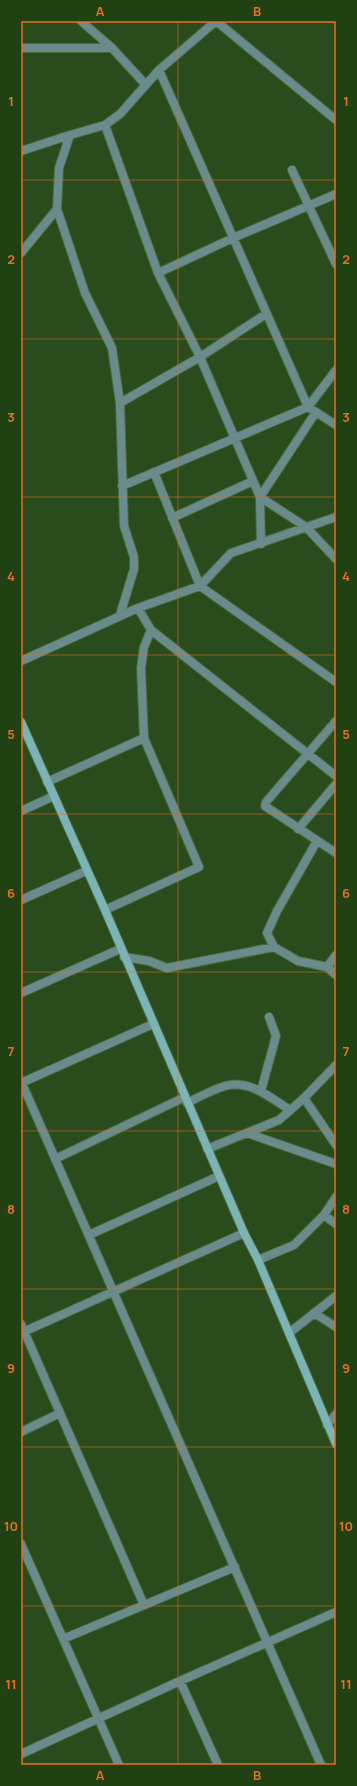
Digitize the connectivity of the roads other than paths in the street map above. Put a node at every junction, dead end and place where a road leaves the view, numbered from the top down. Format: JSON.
{"nodes":[{"id":1,"x":81,"y":21,"type":"edge"},
{"id":2,"x":216,"y":21,"type":"edge"},
{"id":3,"x":21,"y":48,"type":"edge"},
{"id":4,"x":112,"y":48,"type":"junction"},
{"id":5,"x":160,"y":70,"type":"junction"},
{"id":6,"x":146,"y":85,"type":"junction"},
{"id":7,"x":336,"y":120,"type":"edge"},
{"id":8,"x":105,"y":125,"type":"junction"},
{"id":9,"x":70,"y":135,"type":"junction"},
{"id":10,"x":21,"y":151,"type":"edge"},
{"id":11,"x":292,"y":170,"type":"dead end"},
{"id":12,"x":336,"y":194,"type":"edge"},
{"id":13,"x":309,"y":206,"type":"junction"},
{"id":14,"x":57,"y":210,"type":"junction"},
{"id":15,"x":233,"y":238,"type":"junction"},
{"id":16,"x":21,"y":253,"type":"edge"},
{"id":17,"x":336,"y":264,"type":"edge"},
{"id":18,"x":158,"y":273,"type":"junction"},
{"id":19,"x":266,"y":314,"type":"junction"},
{"id":20,"x":200,"y":357,"type":"junction"},
{"id":21,"x":336,"y":370,"type":"edge"},
{"id":22,"x":120,"y":403,"type":"junction"},
{"id":23,"x":308,"y":407,"type":"junction"},
{"id":24,"x":316,"y":412,"type":"junction"},
{"id":25,"x":336,"y":425,"type":"edge"},
{"id":26,"x":235,"y":437,"type":"junction"},
{"id":27,"x":154,"y":472,"type":"junction"},
{"id":28,"x":253,"y":481,"type":"junction"},
{"id":29,"x":122,"y":486,"type":"junction"},
{"id":30,"x":260,"y":497,"type":"junction"},
{"id":31,"x":336,"y":517,"type":"edge"},
{"id":32,"x":172,"y":518,"type":"junction"},
{"id":33,"x":306,"y":527,"type":"junction"},
{"id":34,"x":261,"y":544,"type":"junction"},
{"id":35,"x":336,"y":559,"type":"edge"},
{"id":36,"x":200,"y":586,"type":"junction"},
{"id":37,"x":138,"y":608,"type":"junction"},
{"id":38,"x":120,"y":615,"type":"junction"},
{"id":39,"x":151,"y":630,"type":"junction"},
{"id":40,"x":21,"y":661,"type":"edge"},
{"id":41,"x":336,"y":682,"type":"edge"},
{"id":42,"x":336,"y":721,"type":"edge"},
{"id":43,"x":21,"y":722,"type":"edge"},
{"id":44,"x":144,"y":738,"type":"junction"},
{"id":45,"x":308,"y":753,"type":"junction"},
{"id":46,"x":336,"y":776,"type":"edge"},
{"id":47,"x":47,"y":782,"type":"junction"},
{"id":48,"x":336,"y":784,"type":"edge"},
{"id":49,"x":54,"y":796,"type":"junction"},
{"id":50,"x":21,"y":811,"type":"edge"},
{"id":51,"x":298,"y":829,"type":"junction"},
{"id":52,"x":317,"y":841,"type":"junction"},
{"id":53,"x":336,"y":853,"type":"edge"},
{"id":54,"x":86,"y":871,"type":"junction"},
{"id":55,"x":21,"y":900,"type":"edge"},
{"id":56,"x":105,"y":910,"type":"junction"},
{"id":57,"x":274,"y":947,"type":"junction"},
{"id":58,"x":122,"y":953,"type":"junction"},
{"id":59,"x":336,"y":955,"type":"edge"},
{"id":60,"x":327,"y":968,"type":"junction"},
{"id":61,"x":336,"y":975,"type":"edge"},
{"id":62,"x":21,"y":993,"type":"edge"},
{"id":63,"x":269,"y":1017,"type":"dead end"},
{"id":64,"x":153,"y":1024,"type":"junction"},
{"id":65,"x":336,"y":1065,"type":"edge"},
{"id":66,"x":21,"y":1082,"type":"edge"},
{"id":67,"x":260,"y":1091,"type":"junction"},
{"id":68,"x":304,"y":1098,"type":"junction"},
{"id":69,"x":186,"y":1100,"type":"junction"},
{"id":70,"x":290,"y":1110,"type":"junction"},
{"id":71,"x":247,"y":1133,"type":"junction"},
{"id":72,"x":336,"y":1145,"type":"edge"},
{"id":73,"x":207,"y":1150,"type":"junction"},
{"id":74,"x":55,"y":1159,"type":"junction"},
{"id":75,"x":336,"y":1164,"type":"edge"},
{"id":76,"x":219,"y":1176,"type":"junction"},
{"id":77,"x":336,"y":1197,"type":"edge"},
{"id":78,"x":324,"y":1215,"type":"junction"},
{"id":79,"x":336,"y":1224,"type":"edge"},
{"id":80,"x":244,"y":1233,"type":"junction"},
{"id":81,"x":89,"y":1235,"type":"junction"},
{"id":82,"x":258,"y":1260,"type":"junction"},
{"id":83,"x":114,"y":1292,"type":"junction"},
{"id":84,"x":336,"y":1296,"type":"edge"},
{"id":85,"x":314,"y":1313,"type":"junction"},
{"id":86,"x":336,"y":1327,"type":"edge"},
{"id":87,"x":22,"y":1329,"type":"edge"},
{"id":88,"x":289,"y":1333,"type":"junction"},
{"id":89,"x":60,"y":1413,"type":"junction"},
{"id":90,"x":336,"y":1414,"type":"edge"},
{"id":91,"x":327,"y":1425,"type":"junction"},
{"id":92,"x":21,"y":1432,"type":"edge"},
{"id":93,"x":336,"y":1444,"type":"edge"},
{"id":94,"x":21,"y":1544,"type":"edge"},
{"id":95,"x":235,"y":1567,"type":"junction"},
{"id":96,"x":144,"y":1605,"type":"junction"},
{"id":97,"x":336,"y":1612,"type":"edge"},
{"id":98,"x":63,"y":1639,"type":"junction"},
{"id":99,"x":268,"y":1642,"type":"junction"},
{"id":100,"x":180,"y":1681,"type":"junction"},
{"id":101,"x":100,"y":1719,"type":"junction"},
{"id":102,"x":21,"y":1754,"type":"edge"},
{"id":103,"x":119,"y":1765,"type":"edge"},
{"id":104,"x":218,"y":1765,"type":"edge"},
{"id":105,"x":321,"y":1765,"type":"edge"}],
"edges":[{"from":1,"to":4,"type":"street"},
{"from":2,"to":5,"type":"street"},
{"from":2,"to":7,"type":"street"},
{"from":3,"to":4,"type":"street"},
{"from":4,"to":6,"type":"street"},
{"from":5,"to":6,"type":"street"},
{"from":5,"to":15,"type":"street"},
{"from":6,"to":8,"type":"street"},
{"from":8,"to":9,"type":"street"},
{"from":8,"to":18,"type":"street"},
{"from":9,"to":10,"type":"street"},
{"from":9,"to":14,"type":"street"},
{"from":11,"to":13,"type":"street"},
{"from":12,"to":13,"type":"street"},
{"from":13,"to":15,"type":"street"},
{"from":13,"to":17,"type":"street"},
{"from":14,"to":16,"type":"street"},
{"from":14,"to":22,"type":"street"},
{"from":15,"to":18,"type":"street"},
{"from":15,"to":19,"type":"street"},
{"from":18,"to":20,"type":"street"},
{"from":19,"to":20,"type":"street"},
{"from":19,"to":23,"type":"street"},
{"from":20,"to":22,"type":"street"},
{"from":20,"to":26,"type":"street"},
{"from":21,"to":23,"type":"street"},
{"from":22,"to":29,"type":"street"},
{"from":23,"to":24,"type":"street"},
{"from":23,"to":26,"type":"street"},
{"from":24,"to":25,"type":"street"},
{"from":24,"to":30,"type":"street"},
{"from":26,"to":27,"type":"street"},
{"from":26,"to":28,"type":"street"},
{"from":27,"to":29,"type":"street"},
{"from":27,"to":32,"type":"street"},
{"from":28,"to":30,"type":"street"},
{"from":28,"to":32,"type":"street"},
{"from":29,"to":38,"type":"street"},
{"from":30,"to":33,"type":"street"},
{"from":30,"to":34,"type":"street"},
{"from":31,"to":33,"type":"street"},
{"from":32,"to":36,"type":"street"},
{"from":33,"to":34,"type":"street"},
{"from":33,"to":35,"type":"street"},
{"from":34,"to":36,"type":"street"},
{"from":36,"to":37,"type":"street"},
{"from":36,"to":41,"type":"street"},
{"from":37,"to":38,"type":"street"},
{"from":37,"to":39,"type":"street"},
{"from":38,"to":40,"type":"street"},
{"from":39,"to":44,"type":"street"},
{"from":39,"to":45,"type":"street"},
{"from":42,"to":45,"type":"street"},
{"from":43,"to":47,"type":"street"},
{"from":44,"to":47,"type":"street"},
{"from":44,"to":56,"type":"street"},
{"from":45,"to":46,"type":"street"},
{"from":45,"to":51,"type":"street"},
{"from":47,"to":49,"type":"street"},
{"from":48,"to":51,"type":"street"},
{"from":49,"to":50,"type":"street"},
{"from":49,"to":54,"type":"street"},
{"from":51,"to":52,"type":"street"},
{"from":52,"to":53,"type":"street"},
{"from":52,"to":57,"type":"street"},
{"from":54,"to":55,"type":"street"},
{"from":54,"to":56,"type":"street"},
{"from":56,"to":58,"type":"street"},
{"from":57,"to":58,"type":"street"},
{"from":57,"to":60,"type":"street"},
{"from":58,"to":62,"type":"street"},
{"from":58,"to":64,"type":"street"},
{"from":59,"to":60,"type":"street"},
{"from":60,"to":61,"type":"street"},
{"from":63,"to":67,"type":"street"},
{"from":64,"to":66,"type":"street"},
{"from":64,"to":69,"type":"street"},
{"from":65,"to":68,"type":"street"},
{"from":66,"to":74,"type":"street"},
{"from":67,"to":69,"type":"street"},
{"from":67,"to":70,"type":"street"},
{"from":68,"to":70,"type":"street"},
{"from":68,"to":72,"type":"street"},
{"from":69,"to":73,"type":"street"},
{"from":69,"to":74,"type":"street"},
{"from":70,"to":71,"type":"street"},
{"from":71,"to":73,"type":"street"},
{"from":71,"to":75,"type":"street"},
{"from":73,"to":76,"type":"street"},
{"from":74,"to":81,"type":"street"},
{"from":76,"to":80,"type":"street"},
{"from":76,"to":81,"type":"street"},
{"from":77,"to":78,"type":"street"},
{"from":78,"to":79,"type":"street"},
{"from":78,"to":82,"type":"street"},
{"from":80,"to":82,"type":"street"},
{"from":80,"to":83,"type":"street"},
{"from":81,"to":83,"type":"street"},
{"from":82,"to":88,"type":"street"},
{"from":83,"to":87,"type":"street"},
{"from":83,"to":95,"type":"street"},
{"from":84,"to":85,"type":"street"},
{"from":85,"to":86,"type":"street"},
{"from":85,"to":88,"type":"street"},
{"from":87,"to":89,"type":"street"},
{"from":88,"to":91,"type":"street"},
{"from":89,"to":92,"type":"street"},
{"from":89,"to":96,"type":"street"},
{"from":90,"to":91,"type":"street"},
{"from":91,"to":93,"type":"street"},
{"from":94,"to":98,"type":"street"},
{"from":95,"to":96,"type":"street"},
{"from":95,"to":99,"type":"street"},
{"from":96,"to":98,"type":"street"},
{"from":97,"to":99,"type":"street"},
{"from":98,"to":101,"type":"street"},
{"from":99,"to":100,"type":"street"},
{"from":99,"to":105,"type":"street"},
{"from":100,"to":101,"type":"street"},
{"from":100,"to":104,"type":"street"},
{"from":101,"to":102,"type":"street"},
{"from":101,"to":103,"type":"street"}]}
